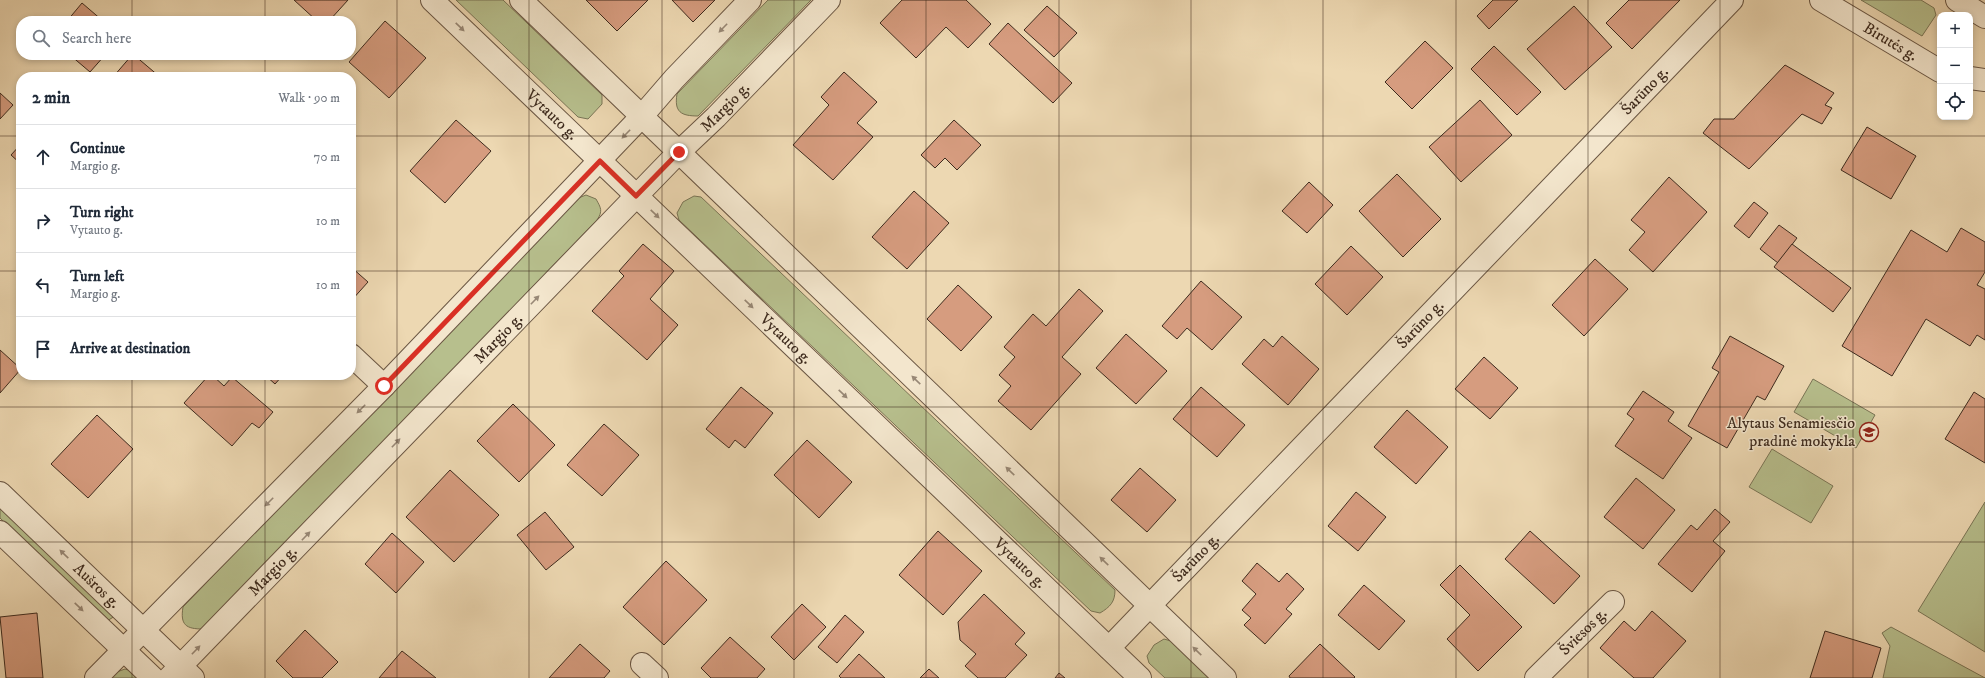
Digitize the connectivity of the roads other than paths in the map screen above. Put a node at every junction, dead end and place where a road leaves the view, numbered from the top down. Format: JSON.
{"nodes":[{"id":1,"x":432,"y":0,"type":"edge"},
{"id":2,"x":521,"y":0,"type":"edge"},
{"id":3,"x":750,"y":0,"type":"edge"},
{"id":4,"x":829,"y":0,"type":"edge"},
{"id":5,"x":1732,"y":0,"type":"edge"},
{"id":6,"x":1821,"y":0,"type":"edge"},
{"id":7,"x":1957,"y":0,"type":"edge"},
{"id":8,"x":1985,"y":17,"type":"edge"},
{"id":9,"x":1937,"y":69,"type":"edge"},
{"id":10,"x":1973,"y":78,"type":"edge"},
{"id":11,"x":1985,"y":80,"type":"edge"},
{"id":12,"x":642,"y":116,"type":"junction"},
{"id":13,"x":679,"y":152,"type":"junction"},
{"id":14,"x":600,"y":161,"type":"junction"},
{"id":15,"x":636,"y":196,"type":"junction"},
{"id":16,"x":356,"y":360,"type":"edge"},
{"id":17,"x":384,"y":386,"type":"junction"},
{"id":18,"x":0,"y":493,"type":"edge"},
{"id":19,"x":0,"y":532,"type":"edge"},
{"id":20,"x":1613,"y":602,"type":"dead end"},
{"id":21,"x":1150,"y":605,"type":"junction"},
{"id":22,"x":143,"y":630,"type":"junction"},
{"id":23,"x":1109,"y":648,"type":"junction"},
{"id":24,"x":123,"y":650,"type":"junction"},
{"id":25,"x":181,"y":674,"type":"edge"},
{"id":26,"x":96,"y":678,"type":"edge"},
{"id":27,"x":153,"y":678,"type":"edge"},
{"id":28,"x":1140,"y":678,"type":"edge"},
{"id":29,"x":1225,"y":678,"type":"edge"},
{"id":30,"x":1536,"y":678,"type":"edge"}],
"edges":[{"from":1,"to":14,"type":"street","name":"Vytauto g.","one_way":true},
{"from":2,"to":12,"type":"street"},
{"from":3,"to":12,"type":"street","one_way":true},
{"from":4,"to":13,"type":"street","name":"Margio g."},
{"from":5,"to":21,"type":"street","name":"Šarūno g."},
{"from":6,"to":9,"type":"street","name":"Birutės g."},
{"from":7,"to":8,"type":"street"},
{"from":10,"to":11,"type":"street"},
{"from":12,"to":13,"type":"street"},
{"from":12,"to":14,"type":"street","one_way":true},
{"from":13,"to":15,"type":"street","name":"Margio g."},
{"from":21,"to":13,"type":"street","one_way":true},
{"from":14,"to":15,"type":"street","name":"Vytauto g."},
{"from":14,"to":17,"type":"street"},
{"from":15,"to":23,"type":"street","name":"Vytauto g.","one_way":true},
{"from":25,"to":15,"type":"street","name":"Margio g.","one_way":true},
{"from":16,"to":17,"type":"street"},
{"from":17,"to":22,"type":"street","one_way":true},
{"from":22,"to":18,"type":"street","name":"Aušros g.","one_way":true},
{"from":19,"to":24,"type":"street","name":"Aušros g.","one_way":true},
{"from":20,"to":30,"type":"street","name":"Šviesos g."},
{"from":21,"to":23,"type":"street","name":"Šarūno g."},
{"from":29,"to":21,"type":"street","one_way":true},
{"from":22,"to":24,"type":"street"},
{"from":22,"to":25,"type":"street","name":"Aušros g."},
{"from":23,"to":28,"type":"street","name":"Vytauto g."},
{"from":24,"to":26,"type":"street"},
{"from":24,"to":27,"type":"street","name":"Aušros g."}]}
